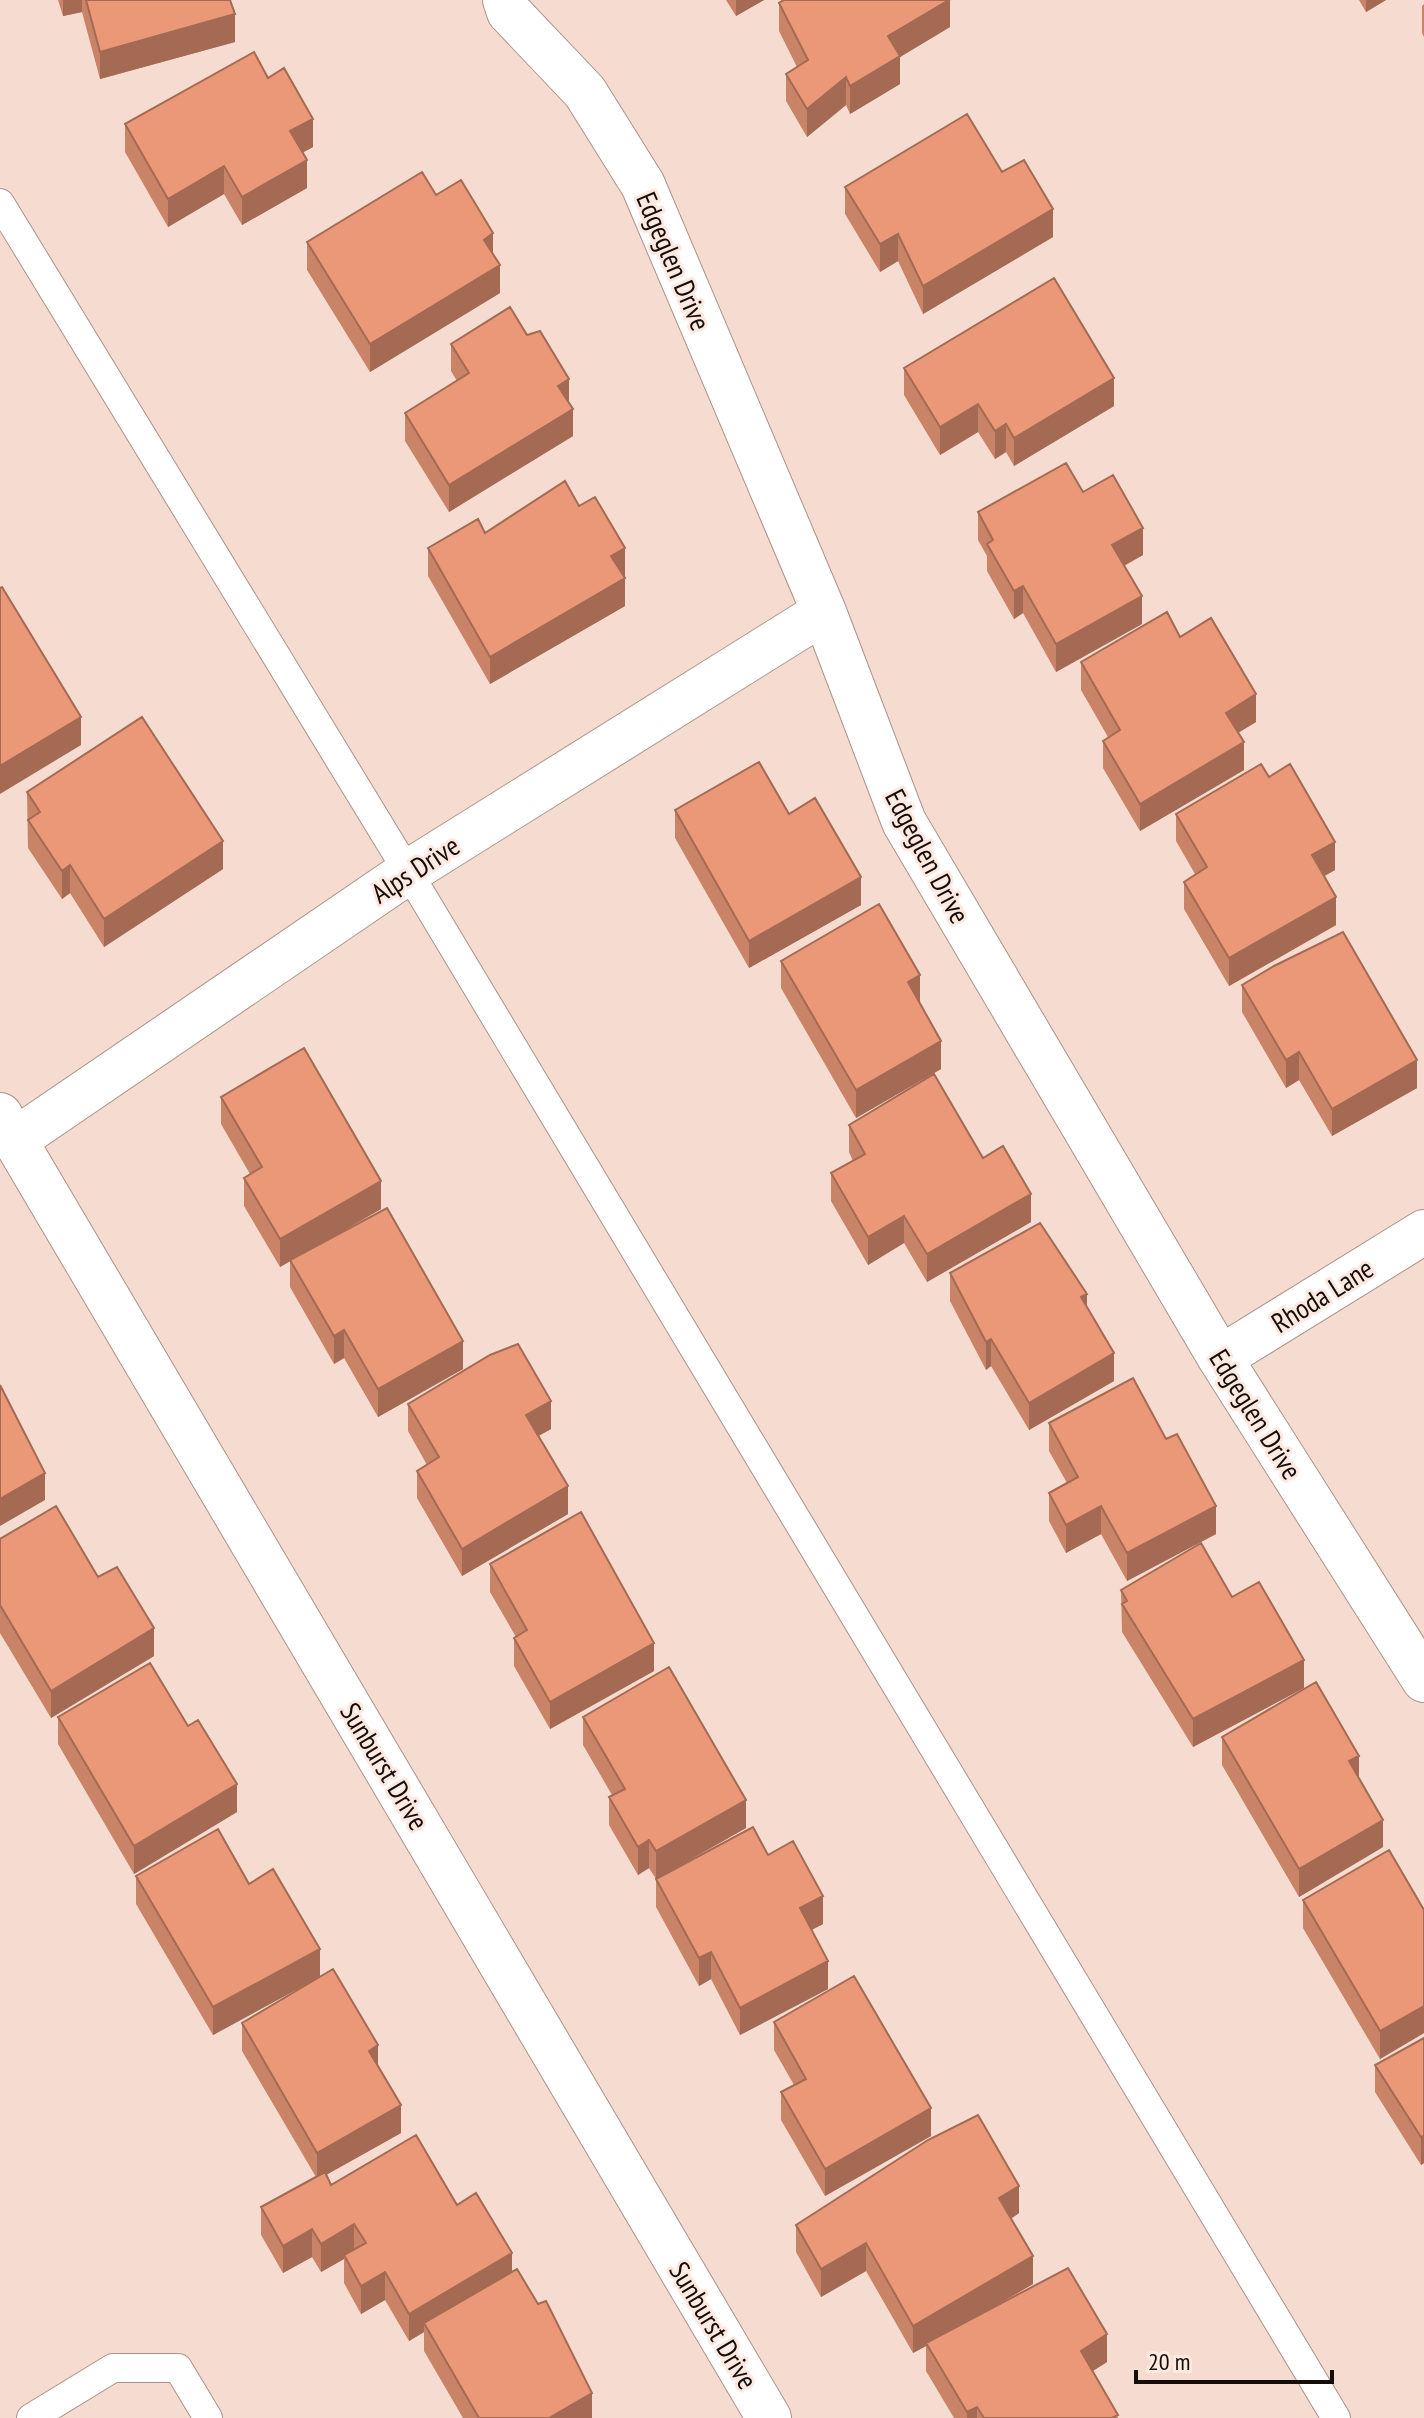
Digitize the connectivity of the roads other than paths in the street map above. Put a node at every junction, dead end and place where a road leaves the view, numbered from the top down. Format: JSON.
{"nodes":[{"id":1,"x":505,"y":0,"type":"edge"},
{"id":2,"x":0,"y":203,"type":"edge"},
{"id":3,"x":824,"y":612,"type":"junction"},
{"id":4,"x":408,"y":872,"type":"junction"},
{"id":5,"x":8,"y":1128,"type":"edge"},
{"id":6,"x":1424,"y":1232,"type":"edge"},
{"id":7,"x":1220,"y":1358,"type":"junction"},
{"id":8,"x":1424,"y":1680,"type":"edge"},
{"id":9,"x":31,"y":2418,"type":"edge"},
{"id":10,"x":208,"y":2418,"type":"edge"},
{"id":11,"x":769,"y":2418,"type":"edge"},
{"id":12,"x":1336,"y":2418,"type":"edge"}],
"edges":[{"from":1,"to":3,"type":"street","name":"Edgeglen Drive"},
{"from":2,"to":4,"type":"lane"},
{"from":3,"to":4,"type":"street","name":"Alps Drive"},
{"from":3,"to":7,"type":"street","name":"Edgeglen Drive"},
{"from":4,"to":5,"type":"street","name":"Alps Drive"},
{"from":4,"to":12,"type":"lane"},
{"from":5,"to":11,"type":"street","name":"Sunburst Drive"},
{"from":6,"to":7,"type":"street","name":"Rhoda Lane"},
{"from":7,"to":8,"type":"street","name":"Edgeglen Drive"},
{"from":9,"to":10,"type":"lane"}]}
